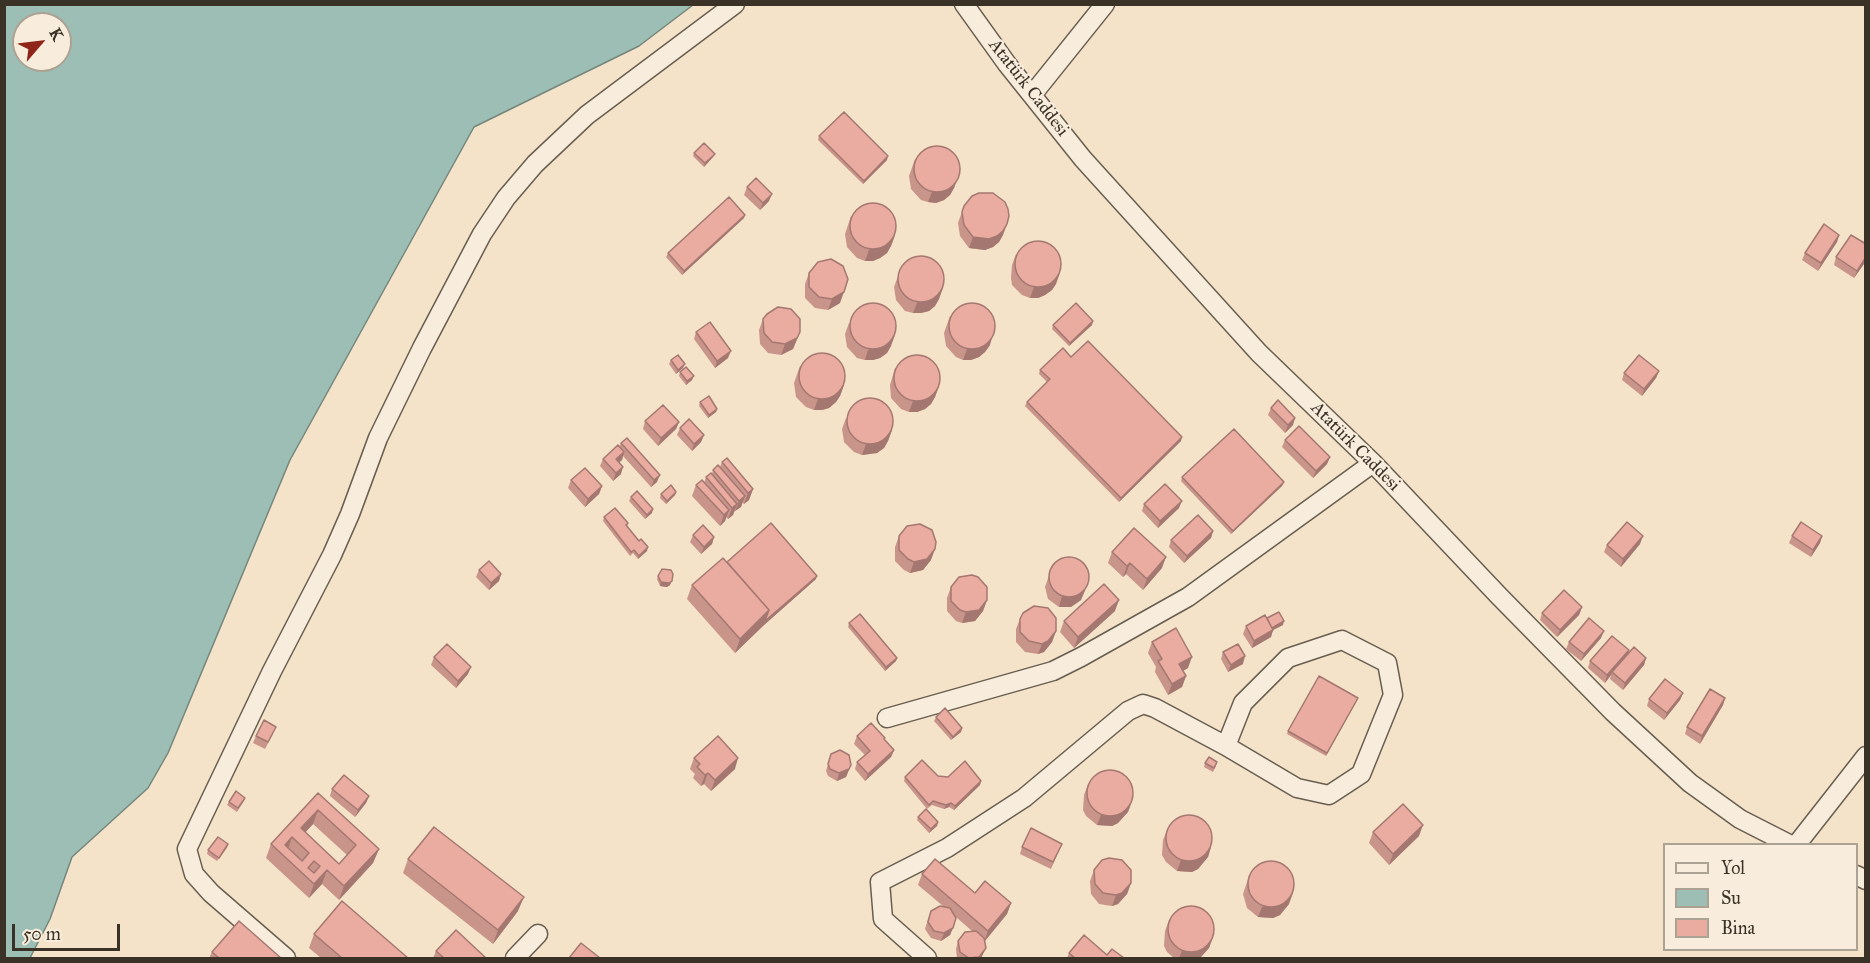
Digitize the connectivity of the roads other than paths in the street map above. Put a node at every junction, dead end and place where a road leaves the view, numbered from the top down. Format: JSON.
{"nodes":[{"id":1,"x":735,"y":4,"type":"edge"},
{"id":2,"x":964,"y":4,"type":"edge"},
{"id":3,"x":1105,"y":4,"type":"edge"},
{"id":4,"x":1032,"y":95,"type":"junction"},
{"id":5,"x":1373,"y":463,"type":"junction"},
{"id":6,"x":887,"y":718,"type":"dead end"},
{"id":7,"x":1226,"y":746,"type":"junction"},
{"id":8,"x":1866,"y":756,"type":"edge"},
{"id":9,"x":1787,"y":843,"type":"edge"},
{"id":10,"x":1798,"y":843,"type":"edge"},
{"id":11,"x":538,"y":934,"type":"dead end"},
{"id":12,"x":286,"y":958,"type":"edge"},
{"id":13,"x":515,"y":958,"type":"edge"},
{"id":14,"x":927,"y":958,"type":"edge"}],
"edges":[{"from":1,"to":12,"type":"street"},
{"from":2,"to":4,"type":"street","name":"Atatürk Caddesi"},
{"from":3,"to":4,"type":"street"},
{"from":4,"to":5,"type":"street","name":"Atatürk Caddesi"},
{"from":5,"to":6,"type":"street"},
{"from":5,"to":9,"type":"street","name":"Atatürk Caddesi"},
{"from":7,"to":7,"type":"street"},
{"from":7,"to":14,"type":"street"},
{"from":8,"to":10,"type":"street"},
{"from":11,"to":13,"type":"street"}]}
